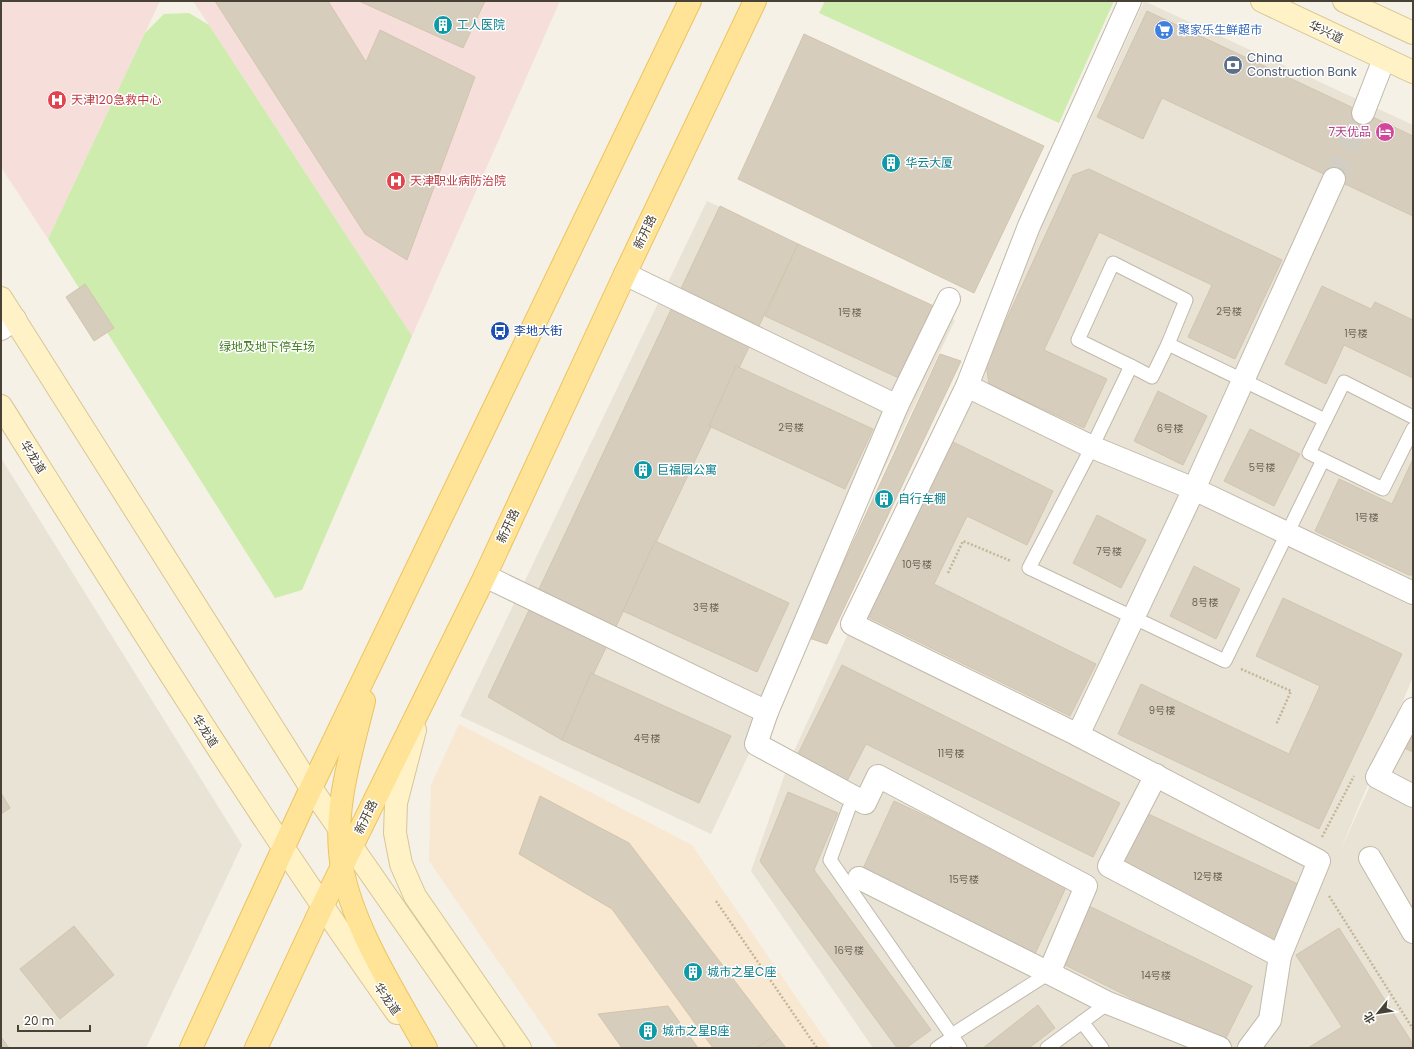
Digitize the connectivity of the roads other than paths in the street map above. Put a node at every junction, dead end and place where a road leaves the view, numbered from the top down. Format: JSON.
{"nodes":[{"id":1,"x":690,"y":1,"type":"edge"},
{"id":2,"x":761,"y":1,"type":"edge"},
{"id":3,"x":1130,"y":1,"type":"edge"},
{"id":4,"x":1262,"y":1,"type":"edge"},
{"id":5,"x":1344,"y":1,"type":"edge"},
{"id":6,"x":751,"y":10,"type":"edge"},
{"id":7,"x":1413,"y":33,"type":"edge"},
{"id":8,"x":1384,"y":59,"type":"junction"},
{"id":9,"x":1413,"y":72,"type":"edge"},
{"id":10,"x":1363,"y":113,"type":"tunnel mouth"},
{"id":11,"x":1334,"y":179,"type":"tunnel mouth"},
{"id":12,"x":625,"y":274,"type":"junction"},
{"id":13,"x":1,"y":298,"type":"edge"},
{"id":14,"x":949,"y":299,"type":"dead end"},
{"id":15,"x":8,"y":324,"type":"edge"},
{"id":16,"x":1168,"y":344,"type":"junction"},
{"id":17,"x":1131,"y":366,"type":"junction"},
{"id":18,"x":1244,"y":380,"type":"junction"},
{"id":19,"x":967,"y":386,"type":"junction"},
{"id":20,"x":1,"y":406,"type":"edge"},
{"id":21,"x":897,"y":406,"type":"junction"},
{"id":22,"x":1413,"y":417,"type":"edge"},
{"id":23,"x":1325,"y":420,"type":"junction"},
{"id":24,"x":1413,"y":429,"type":"edge"},
{"id":25,"x":1092,"y":446,"type":"junction"},
{"id":26,"x":1323,"y":460,"type":"junction"},
{"id":27,"x":1194,"y":489,"type":"junction"},
{"id":28,"x":1287,"y":533,"type":"junction"},
{"id":29,"x":485,"y":576,"type":"junction"},
{"id":30,"x":1413,"y":594,"type":"edge"},
{"id":31,"x":1134,"y":617,"type":"junction"},
{"id":32,"x":374,"y":656,"type":"junction"},
{"id":33,"x":424,"y":699,"type":"junction"},
{"id":34,"x":1413,"y":709,"type":"edge"},
{"id":35,"x":767,"y":712,"type":"junction"},
{"id":36,"x":1078,"y":735,"type":"junction"},
{"id":37,"x":1156,"y":775,"type":"junction"},
{"id":38,"x":311,"y":788,"type":"junction"},
{"id":39,"x":1413,"y":796,"type":"edge"},
{"id":40,"x":849,"y":808,"type":"dead end"},
{"id":41,"x":346,"y":839,"type":"junction"},
{"id":42,"x":283,"y":848,"type":"junction"},
{"id":43,"x":1370,"y":858,"type":"dead end"},
{"id":44,"x":342,"y":867,"type":"junction"},
{"id":45,"x":859,"y":878,"type":"dead end"},
{"id":46,"x":322,"y":907,"type":"junction"},
{"id":47,"x":1413,"y":932,"type":"edge"},
{"id":48,"x":1280,"y":956,"type":"junction"},
{"id":49,"x":1049,"y":973,"type":"junction"},
{"id":50,"x":1108,"y":1003,"type":"junction"},
{"id":51,"x":1082,"y":1022,"type":"junction"},
{"id":52,"x":957,"y":1039,"type":"edge"},
{"id":53,"x":191,"y":1048,"type":"edge"},
{"id":54,"x":256,"y":1048,"type":"edge"},
{"id":55,"x":422,"y":1048,"type":"edge"},
{"id":56,"x":426,"y":1048,"type":"edge"},
{"id":57,"x":492,"y":1048,"type":"edge"},
{"id":58,"x":520,"y":1048,"type":"edge"},
{"id":59,"x":937,"y":1048,"type":"edge"},
{"id":60,"x":1047,"y":1048,"type":"edge"},
{"id":61,"x":1102,"y":1048,"type":"edge"},
{"id":62,"x":1220,"y":1048,"type":"edge"},
{"id":63,"x":1249,"y":1048,"type":"edge"}],
"edges":[{"from":1,"to":32,"type":"main road"},
{"from":2,"to":6,"type":"main road","name":"新开路"},
{"from":3,"to":19,"type":"street"},
{"from":4,"to":8,"type":"main road","name":"华兴道"},
{"from":5,"to":7,"type":"main road"},
{"from":6,"to":12,"type":"main road","name":"新开路"},
{"from":8,"to":9,"type":"main road","name":"华兴道"},
{"from":8,"to":10,"type":"street"},
{"from":11,"to":18,"type":"street"},
{"from":12,"to":21,"type":"street"},
{"from":12,"to":29,"type":"main road","name":"新开路"},
{"from":13,"to":15,"type":"main road"},
{"from":14,"to":21,"type":"street"},
{"from":15,"to":38,"type":"main road"},
{"from":16,"to":17,"type":"lane"},
{"from":16,"to":17,"type":"lane"},
{"from":16,"to":18,"type":"lane"},
{"from":17,"to":25,"type":"lane"},
{"from":18,"to":23,"type":"lane"},
{"from":18,"to":27,"type":"street"},
{"from":19,"to":25,"type":"street"},
{"from":19,"to":36,"type":"street"},
{"from":20,"to":42,"type":"main road","name":"华龙道"},
{"from":21,"to":35,"type":"street"},
{"from":22,"to":23,"type":"lane"},
{"from":23,"to":26,"type":"lane"},
{"from":24,"to":26,"type":"lane"},
{"from":25,"to":27,"type":"street"},
{"from":25,"to":31,"type":"lane"},
{"from":26,"to":28,"type":"lane"},
{"from":27,"to":28,"type":"street"},
{"from":27,"to":31,"type":"street"},
{"from":28,"to":30,"type":"street"},
{"from":28,"to":31,"type":"lane"},
{"from":29,"to":33,"type":"main road","name":"新开路"},
{"from":29,"to":35,"type":"street"},
{"from":31,"to":36,"type":"street"},
{"from":32,"to":38,"type":"main road"},
{"from":32,"to":41,"type":"main road"},
{"from":33,"to":41,"type":"main road","name":"新开路"},
{"from":33,"to":58,"type":"main road"},
{"from":34,"to":39,"type":"street"},
{"from":35,"to":49,"type":"street"},
{"from":36,"to":37,"type":"street"},
{"from":37,"to":48,"type":"street"},
{"from":37,"to":48,"type":"street"},
{"from":38,"to":41,"type":"main road"},
{"from":38,"to":42,"type":"main road"},
{"from":40,"to":52,"type":"lane"},
{"from":41,"to":44,"type":"main road","name":"新开路"},
{"from":41,"to":57,"type":"main road"},
{"from":42,"to":46,"type":"main road","name":"华龙道"},
{"from":42,"to":53,"type":"main road"},
{"from":43,"to":47,"type":"street"},
{"from":44,"to":46,"type":"main road","name":"新开路"},
{"from":44,"to":56,"type":"main road"},
{"from":45,"to":49,"type":"street"},
{"from":46,"to":54,"type":"main road","name":"新开路"},
{"from":46,"to":55,"type":"main road","name":"华龙道"},
{"from":48,"to":63,"type":"street"},
{"from":49,"to":50,"type":"street"},
{"from":49,"to":52,"type":"lane"},
{"from":50,"to":51,"type":"lane"},
{"from":50,"to":62,"type":"street"},
{"from":51,"to":60,"type":"lane"},
{"from":51,"to":61,"type":"lane"},
{"from":52,"to":59,"type":"lane"}]}
